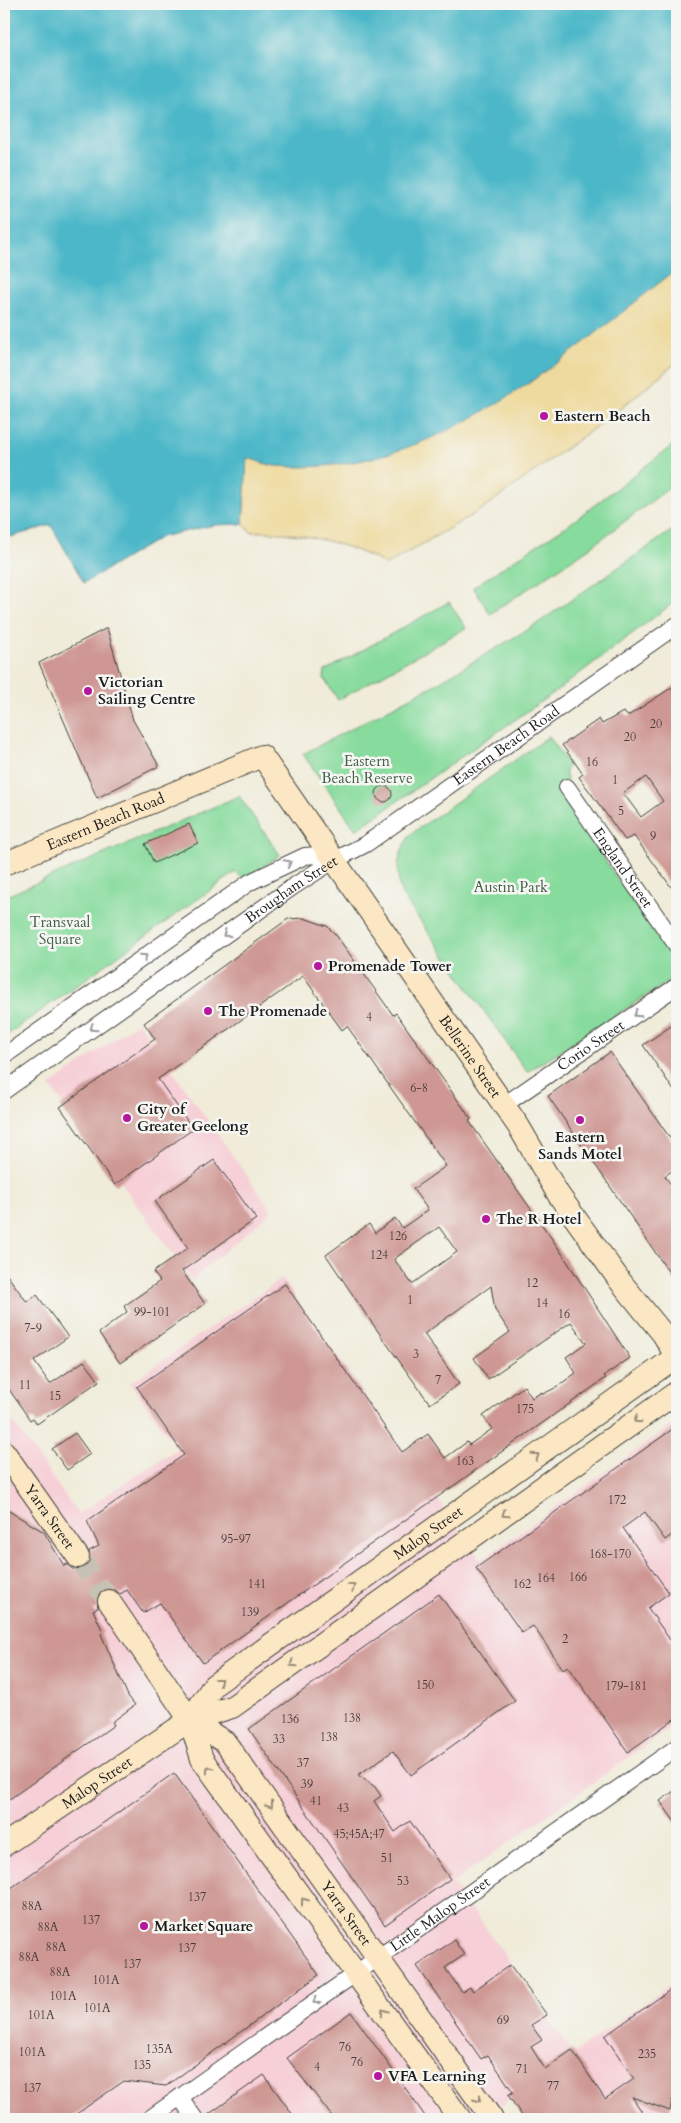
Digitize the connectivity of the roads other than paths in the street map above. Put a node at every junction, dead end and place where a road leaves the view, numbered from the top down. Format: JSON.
{"nodes":[{"id":1,"x":677,"y":625,"type":"edge"},
{"id":2,"x":262,"y":756,"type":"joint"},
{"id":3,"x":567,"y":787,"type":"dead end"},
{"id":4,"x":333,"y":860,"type":"junction"},
{"id":5,"x":4,"y":864,"type":"edge"},
{"id":6,"x":677,"y":946,"type":"edge"},
{"id":7,"x":118,"y":975,"type":"junction"},
{"id":8,"x":677,"y":986,"type":"edge"},
{"id":9,"x":134,"y":998,"type":"junction"},
{"id":10,"x":4,"y":1056,"type":"edge"},
{"id":11,"x":4,"y":1091,"type":"edge"},
{"id":12,"x":504,"y":1105,"type":"junction"},
{"id":13,"x":677,"y":1356,"type":"edge"},
{"id":14,"x":677,"y":1392,"type":"edge"},
{"id":15,"x":4,"y":1452,"type":"edge"},
{"id":16,"x":78,"y":1557,"type":"tunnel mouth"},
{"id":17,"x":109,"y":1602,"type":"tunnel mouth"},
{"id":18,"x":316,"y":1612,"type":"junction"},
{"id":19,"x":333,"y":1636,"type":"junction"},
{"id":20,"x":190,"y":1720,"type":"junction"},
{"id":21,"x":677,"y":1747,"type":"edge"},
{"id":22,"x":4,"y":1845,"type":"edge"},
{"id":23,"x":378,"y":1957,"type":"junction"},
{"id":24,"x":356,"y":1973,"type":"junction"},
{"id":25,"x":180,"y":2098,"type":"junction"},
{"id":26,"x":149,"y":2119,"type":"edge"},
{"id":27,"x":195,"y":2119,"type":"edge"},
{"id":28,"x":460,"y":2119,"type":"edge"},
{"id":29,"x":492,"y":2119,"type":"edge"}],
"edges":[{"from":1,"to":4,"type":"street","name":"Eastern Beach Road"},
{"from":2,"to":4,"type":"street","name":"Bellerine Street"},
{"from":2,"to":5,"type":"street","name":"Eastern Beach Road"},
{"from":3,"to":6,"type":"street","name":"England Street"},
{"from":7,"to":4,"type":"street","name":"Brougham Street","one_way":true},
{"from":4,"to":9,"type":"street","name":"Brougham Street","one_way":true},
{"from":4,"to":12,"type":"street","name":"Bellerine Street"},
{"from":7,"to":9,"type":"street"},
{"from":7,"to":10,"type":"street","name":"Brougham Street"},
{"from":8,"to":12,"type":"street","name":"Corio Street","one_way":true},
{"from":9,"to":11,"type":"street","name":"Brougham Street","one_way":true},
{"from":12,"to":13,"type":"street","name":"Bellerine Street"},
{"from":18,"to":13,"type":"street","name":"Malop Street","one_way":true},
{"from":14,"to":19,"type":"street","name":"Malop Street","one_way":true},
{"from":15,"to":16,"type":"street","name":"Yarra Street"},
{"from":17,"to":20,"type":"street","name":"Yarra Street"},
{"from":18,"to":19,"type":"street"},
{"from":20,"to":18,"type":"street","name":"Malop Street","one_way":true},
{"from":19,"to":20,"type":"street","name":"Malop Street","one_way":true},
{"from":20,"to":22,"type":"street","name":"Malop Street"},
{"from":20,"to":23,"type":"street","name":"Yarra Street","one_way":true},
{"from":24,"to":20,"type":"street","name":"Yarra Street","one_way":true},
{"from":21,"to":23,"type":"street","name":"Little Malop Street"},
{"from":23,"to":24,"type":"street","name":"Little Malop Street"},
{"from":23,"to":29,"type":"street","name":"Yarra Street","one_way":true},
{"from":24,"to":25,"type":"street","name":"Little Malop Street","one_way":true},
{"from":28,"to":24,"type":"street","name":"Yarra Street","one_way":true},
{"from":25,"to":26,"type":"street","name":"Little Malop Street"},
{"from":25,"to":27,"type":"street"}]}
